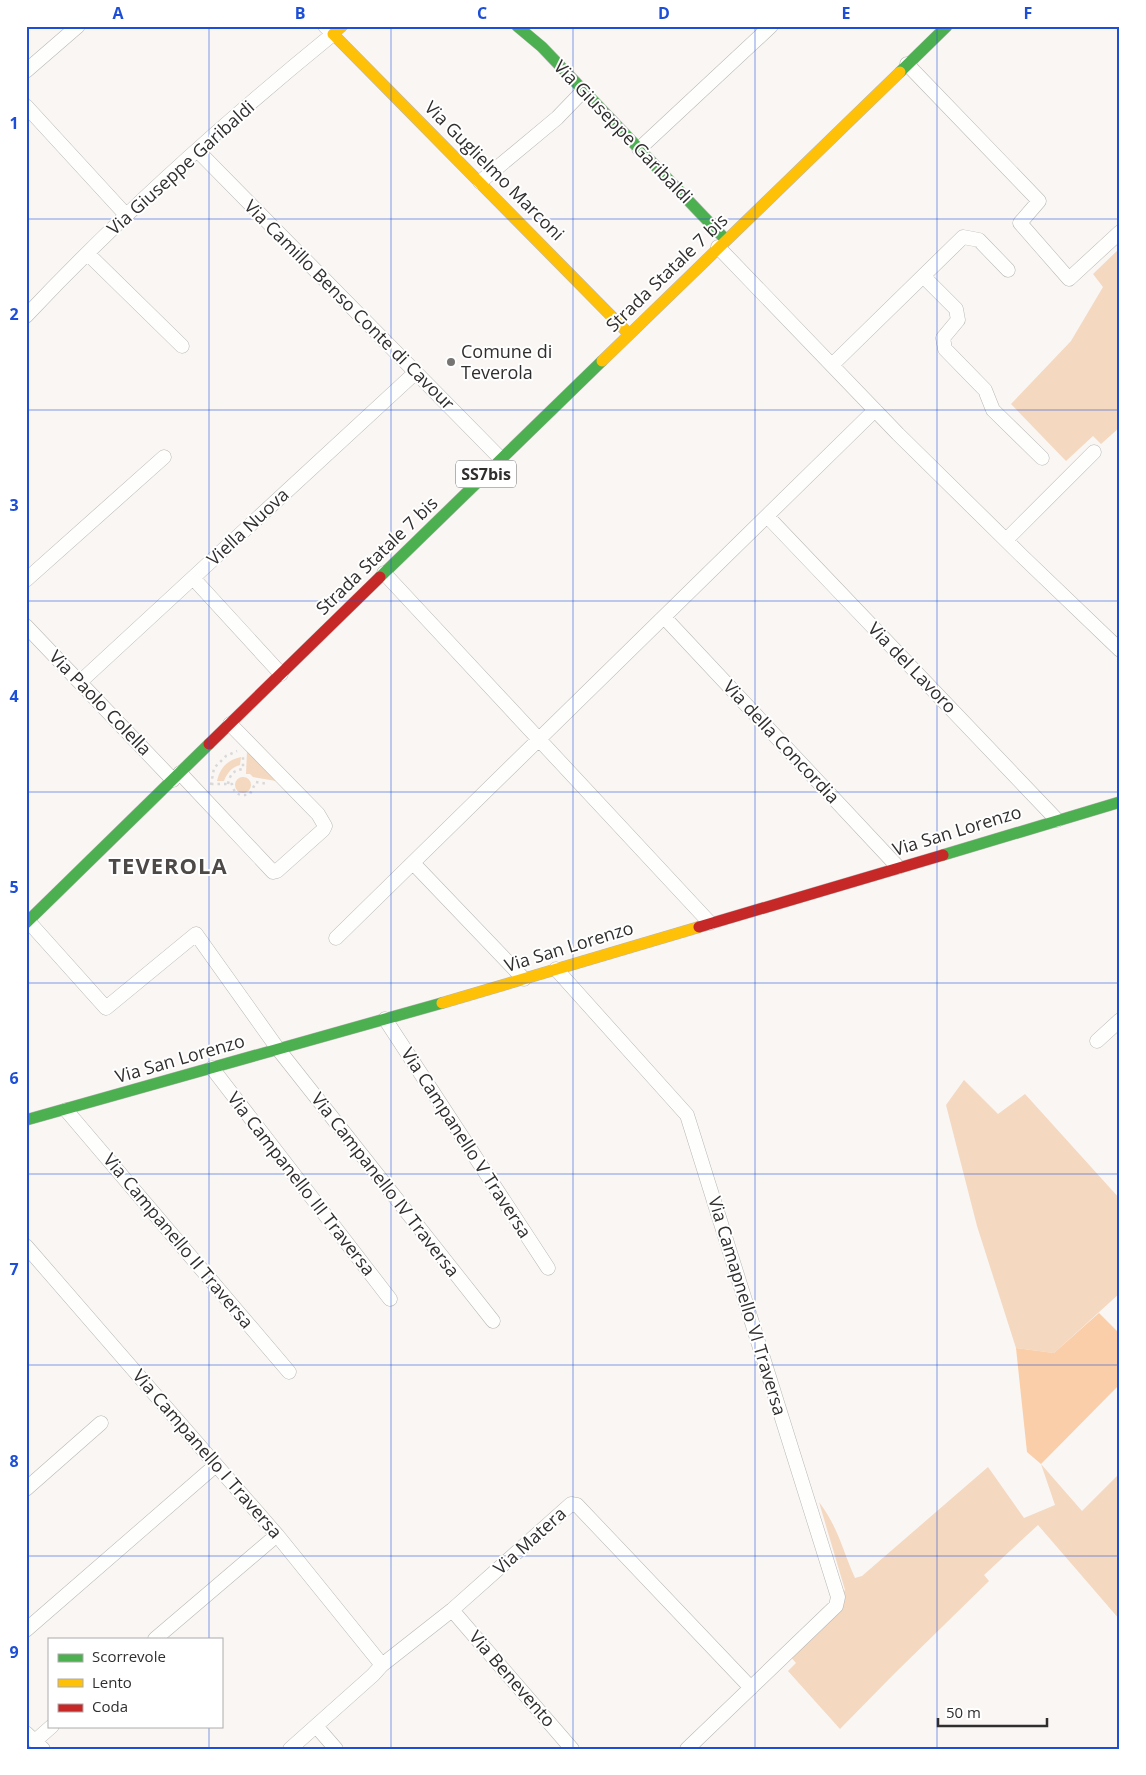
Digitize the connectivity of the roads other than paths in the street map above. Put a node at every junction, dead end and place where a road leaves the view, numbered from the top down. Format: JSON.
{"nodes":[{"id":1,"x":78,"y":26,"type":"edge"},
{"id":2,"x":517,"y":26,"type":"edge"},
{"id":3,"x":771,"y":26,"type":"edge"},
{"id":4,"x":947,"y":26,"type":"edge"},
{"id":5,"x":333,"y":29,"type":"edge"},
{"id":6,"x":907,"y":64,"type":"junction"},
{"id":7,"x":26,"y":71,"type":"edge"},
{"id":8,"x":584,"y":90,"type":"junction"},
{"id":9,"x":26,"y":106,"type":"edge"},
{"id":10,"x":639,"y":148,"type":"junction"},
{"id":11,"x":197,"y":150,"type":"junction"},
{"id":12,"x":480,"y":182,"type":"junction"},
{"id":13,"x":127,"y":216,"type":"junction"},
{"id":14,"x":1120,"y":232,"type":"edge"},
{"id":15,"x":722,"y":244,"type":"junction"},
{"id":16,"x":88,"y":254,"type":"junction"},
{"id":17,"x":1008,"y":270,"type":"dead end"},
{"id":18,"x":923,"y":276,"type":"junction"},
{"id":19,"x":28,"y":309,"type":"edge"},
{"id":20,"x":629,"y":334,"type":"junction"},
{"id":21,"x":182,"y":346,"type":"dead end"},
{"id":22,"x":832,"y":366,"type":"junction"},
{"id":23,"x":416,"y":372,"type":"junction"},
{"id":24,"x":875,"y":410,"type":"junction"},
{"id":25,"x":1094,"y":452,"type":"dead end"},
{"id":26,"x":164,"y":457,"type":"dead end"},
{"id":27,"x":1042,"y":458,"type":"dead end"},
{"id":28,"x":501,"y":459,"type":"junction"},
{"id":29,"x":767,"y":516,"type":"junction"},
{"id":30,"x":1006,"y":540,"type":"junction"},
{"id":31,"x":384,"y":573,"type":"junction"},
{"id":32,"x":193,"y":578,"type":"junction"},
{"id":33,"x":26,"y":580,"type":"edge"},
{"id":34,"x":664,"y":617,"type":"junction"},
{"id":35,"x":26,"y":626,"type":"edge"},
{"id":36,"x":1120,"y":650,"type":"edge"},
{"id":37,"x":281,"y":674,"type":"junction"},
{"id":38,"x":80,"y":682,"type":"junction"},
{"id":39,"x":230,"y":724,"type":"junction"},
{"id":40,"x":539,"y":740,"type":"junction"},
{"id":41,"x":176,"y":776,"type":"junction"},
{"id":42,"x":1120,"y":802,"type":"edge"},
{"id":43,"x":1057,"y":820,"type":"junction"},
{"id":44,"x":413,"y":863,"type":"junction"},
{"id":45,"x":898,"y":867,"type":"junction"},
{"id":46,"x":27,"y":922,"type":"edge"},
{"id":47,"x":710,"y":923,"type":"junction"},
{"id":48,"x":336,"y":938,"type":"dead end"},
{"id":49,"x":556,"y":969,"type":"junction"},
{"id":50,"x":524,"y":979,"type":"junction"},
{"id":51,"x":385,"y":1019,"type":"junction"},
{"id":52,"x":1120,"y":1020,"type":"edge"},
{"id":53,"x":1097,"y":1041,"type":"dead end"},
{"id":54,"x":278,"y":1049,"type":"junction"},
{"id":55,"x":212,"y":1068,"type":"junction"},
{"id":56,"x":66,"y":1110,"type":"junction"},
{"id":57,"x":26,"y":1120,"type":"edge"},
{"id":58,"x":26,"y":1246,"type":"edge"},
{"id":59,"x":548,"y":1268,"type":"dead end"},
{"id":60,"x":390,"y":1300,"type":"dead end"},
{"id":61,"x":493,"y":1321,"type":"dead end"},
{"id":62,"x":289,"y":1372,"type":"dead end"},
{"id":63,"x":101,"y":1423,"type":"dead end"},
{"id":64,"x":216,"y":1465,"type":"junction"},
{"id":65,"x":26,"y":1489,"type":"edge"},
{"id":66,"x":278,"y":1535,"type":"junction"},
{"id":67,"x":452,"y":1610,"type":"junction"},
{"id":68,"x":26,"y":1630,"type":"edge"},
{"id":69,"x":156,"y":1638,"type":"edge"},
{"id":70,"x":382,"y":1665,"type":"junction"},
{"id":71,"x":752,"y":1688,"type":"junction"},
{"id":72,"x":316,"y":1726,"type":"junction"},
{"id":73,"x":50,"y":1728,"type":"edge"},
{"id":74,"x":35,"y":1741,"type":"edge"},
{"id":75,"x":290,"y":1749,"type":"edge"},
{"id":76,"x":336,"y":1749,"type":"edge"},
{"id":77,"x":572,"y":1749,"type":"edge"},
{"id":78,"x":687,"y":1749,"type":"edge"}],
"edges":[{"from":1,"to":7,"type":"street"},
{"from":2,"to":8,"type":"street","name":"Via Giuseppe Garibaldi"},
{"from":3,"to":10,"type":"street"},
{"from":4,"to":6,"type":"street","name":"Strada Statale 7 bis","number":"SS7bis"},
{"from":5,"to":11,"type":"street","name":"Via Giuseppe Garibaldi"},
{"from":5,"to":12,"type":"street","name":"Via Guglielmo Marconi"},
{"from":6,"to":14,"type":"street"},
{"from":6,"to":15,"type":"street","name":"Strada Statale 7 bis","number":"SS7bis"},
{"from":8,"to":10,"type":"street","name":"Via Giuseppe Garibaldi"},
{"from":8,"to":12,"type":"street"},
{"from":9,"to":13,"type":"street"},
{"from":10,"to":15,"type":"street","name":"Via Giuseppe Garibaldi"},
{"from":11,"to":13,"type":"street","name":"Via Giuseppe Garibaldi"},
{"from":11,"to":23,"type":"street","name":"Via Camillo Benso Conte di Cavour"},
{"from":12,"to":20,"type":"street","name":"Via Guglielmo Marconi"},
{"from":13,"to":16,"type":"street","name":"Via Giuseppe Garibaldi"},
{"from":15,"to":20,"type":"street","name":"Strada Statale 7 bis","number":"SS7bis"},
{"from":15,"to":22,"type":"street"},
{"from":16,"to":19,"type":"street","name":"Via Giuseppe Garibaldi"},
{"from":16,"to":21,"type":"street"},
{"from":17,"to":18,"type":"street"},
{"from":18,"to":22,"type":"street"},
{"from":18,"to":27,"type":"street"},
{"from":20,"to":28,"type":"street","name":"Strada Statale 7 bis","number":"SS7bis"},
{"from":22,"to":24,"type":"street"},
{"from":23,"to":28,"type":"street","name":"Via Camillo Benso Conte di Cavour"},
{"from":23,"to":32,"type":"street","name":"Viella Nuova"},
{"from":24,"to":29,"type":"street"},
{"from":24,"to":30,"type":"street"},
{"from":25,"to":30,"type":"street"},
{"from":26,"to":33,"type":"street"},
{"from":28,"to":31,"type":"street","name":"Strada Statale 7 bis","number":"SS7bis"},
{"from":29,"to":34,"type":"street"},
{"from":29,"to":43,"type":"street","name":"Via del Lavoro"},
{"from":30,"to":36,"type":"street"},
{"from":31,"to":37,"type":"street","name":"Strada Statale 7 bis","number":"SS7bis"},
{"from":31,"to":40,"type":"street"},
{"from":32,"to":37,"type":"street"},
{"from":32,"to":38,"type":"street","name":"Viella Nuova"},
{"from":34,"to":40,"type":"street"},
{"from":34,"to":45,"type":"street","name":"Via della Concordia"},
{"from":35,"to":38,"type":"street","name":"Via Paolo Colella"},
{"from":37,"to":39,"type":"street","name":"Strada Statale 7 bis","number":"SS7bis"},
{"from":38,"to":41,"type":"street","name":"Via Paolo Colella"},
{"from":39,"to":41,"type":"street","name":"Strada Statale 7 bis","number":"SS7bis"},
{"from":39,"to":41,"type":"street","name":"Via Paolo Colella"},
{"from":40,"to":44,"type":"street"},
{"from":40,"to":47,"type":"street"},
{"from":41,"to":46,"type":"street","name":"Strada Statale 7 bis","number":"SS7bis"},
{"from":42,"to":43,"type":"street","name":"Via San Lorenzo"},
{"from":43,"to":45,"type":"street","name":"Via San Lorenzo"},
{"from":44,"to":48,"type":"street"},
{"from":44,"to":50,"type":"street"},
{"from":45,"to":47,"type":"street","name":"Via San Lorenzo"},
{"from":46,"to":54,"type":"street","name":"Via Campanello IV Traversa"},
{"from":47,"to":49,"type":"street","name":"Via San Lorenzo"},
{"from":49,"to":50,"type":"street","name":"Via San Lorenzo"},
{"from":49,"to":71,"type":"street","name":"Via Camapnello VI Traversa"},
{"from":50,"to":51,"type":"street","name":"Via San Lorenzo"},
{"from":51,"to":54,"type":"street","name":"Via San Lorenzo"},
{"from":51,"to":59,"type":"street","name":"Via Campanello V Traversa"},
{"from":52,"to":53,"type":"street"},
{"from":54,"to":55,"type":"street","name":"Via San Lorenzo"},
{"from":54,"to":61,"type":"street","name":"Via Campanello IV Traversa"},
{"from":55,"to":56,"type":"street","name":"Via San Lorenzo"},
{"from":55,"to":60,"type":"street","name":"Via Campanello III Traversa"},
{"from":56,"to":57,"type":"street","name":"Via San Lorenzo"},
{"from":56,"to":62,"type":"street","name":"Via Campanello II Traversa"},
{"from":58,"to":64,"type":"street","name":"Via Campanello I Traversa"},
{"from":63,"to":65,"type":"street"},
{"from":64,"to":66,"type":"street","name":"Via Campanello I Traversa"},
{"from":64,"to":68,"type":"street"},
{"from":66,"to":69,"type":"street"},
{"from":66,"to":70,"type":"street","name":"Via Campanello I Traversa"},
{"from":67,"to":70,"type":"street","name":"Via Matera"},
{"from":67,"to":71,"type":"street","name":"Via Matera"},
{"from":67,"to":77,"type":"street","name":"Via Benevento"},
{"from":70,"to":72,"type":"street","name":"Via Matera"},
{"from":71,"to":78,"type":"street","name":"Via Camapnello VI Traversa"},
{"from":72,"to":75,"type":"street","name":"Via Matera"},
{"from":72,"to":76,"type":"street"},
{"from":73,"to":74,"type":"street"}]}
